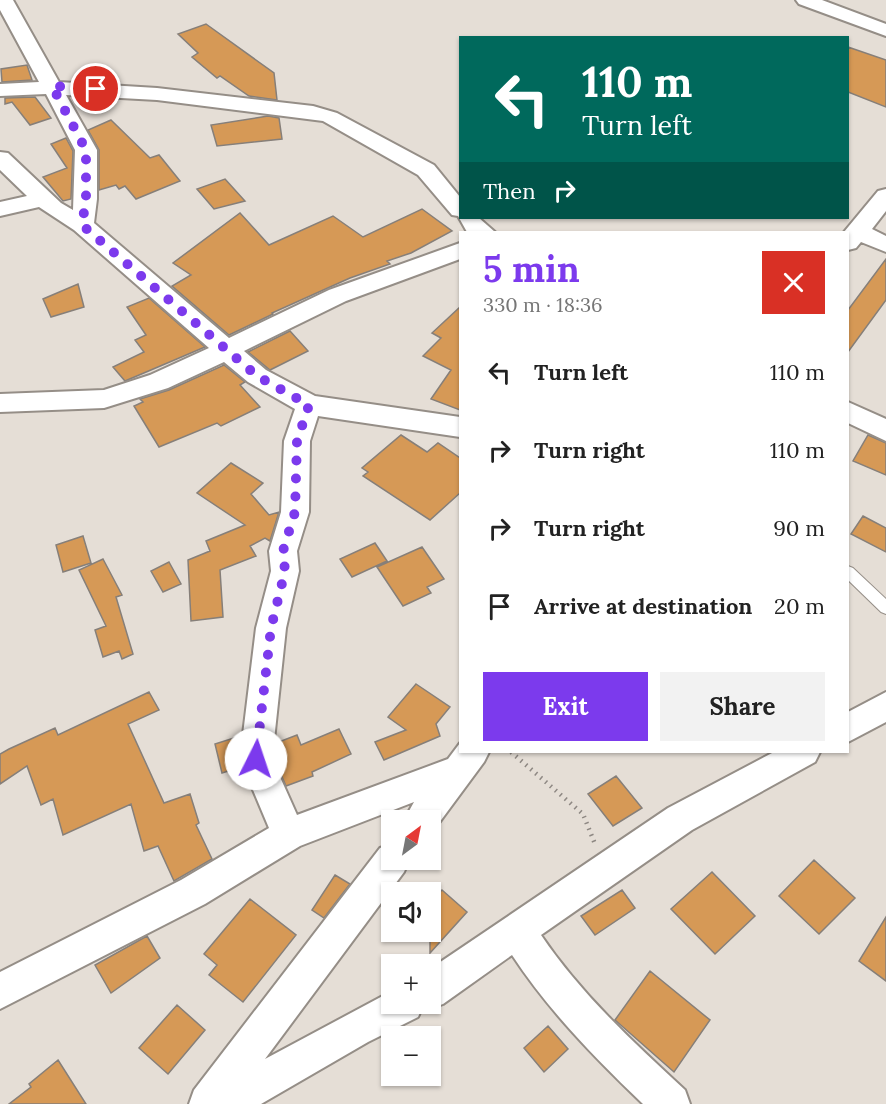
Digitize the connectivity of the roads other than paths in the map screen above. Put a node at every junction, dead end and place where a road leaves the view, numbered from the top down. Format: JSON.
{"nodes":[{"id":1,"x":4,"y":0,"type":"edge"},
{"id":2,"x":805,"y":0,"type":"edge"},
{"id":3,"x":886,"y":30,"type":"edge"},
{"id":4,"x":52,"y":86,"type":"junction"},
{"id":5,"x":0,"y":90,"type":"edge"},
{"id":6,"x":0,"y":158,"type":"edge"},
{"id":7,"x":886,"y":196,"type":"edge"},
{"id":8,"x":43,"y":199,"type":"junction"},
{"id":9,"x":0,"y":209,"type":"edge"},
{"id":10,"x":459,"y":209,"type":"edge"},
{"id":11,"x":469,"y":219,"type":"edge"},
{"id":12,"x":82,"y":225,"type":"junction"},
{"id":13,"x":481,"y":231,"type":"edge"},
{"id":14,"x":853,"y":237,"type":"edge"},
{"id":15,"x":886,"y":245,"type":"edge"},
{"id":16,"x":459,"y":250,"type":"edge"},
{"id":17,"x":225,"y":349,"type":"junction"},
{"id":18,"x":0,"y":403,"type":"edge"},
{"id":19,"x":309,"y":405,"type":"junction"},
{"id":20,"x":849,"y":412,"type":"edge"},
{"id":21,"x":459,"y":427,"type":"edge"},
{"id":22,"x":886,"y":431,"type":"edge"},
{"id":23,"x":849,"y":573,"type":"edge"},
{"id":24,"x":886,"y":608,"type":"edge"},
{"id":25,"x":886,"y":706,"type":"edge"},
{"id":26,"x":849,"y":727,"type":"edge"},
{"id":27,"x":802,"y":753,"type":"edge"},
{"id":28,"x":466,"y":761,"type":"edge"},
{"id":29,"x":429,"y":810,"type":"edge"},
{"id":30,"x":289,"y":834,"type":"junction"},
{"id":31,"x":384,"y":870,"type":"edge"},
{"id":32,"x":517,"y":931,"type":"junction"},
{"id":33,"x":441,"y":983,"type":"edge"},
{"id":34,"x":0,"y":991,"type":"edge"},
{"id":35,"x":385,"y":1014,"type":"edge"},
{"id":36,"x":208,"y":1104,"type":"edge"},
{"id":37,"x":224,"y":1104,"type":"edge"},
{"id":38,"x":671,"y":1104,"type":"edge"}],
"edges":[{"from":1,"to":4,"type":"street"},
{"from":2,"to":3,"type":"street"},
{"from":4,"to":5,"type":"street"},
{"from":4,"to":10,"type":"street"},
{"from":4,"to":12,"type":"street"},
{"from":6,"to":8,"type":"street"},
{"from":7,"to":14,"type":"street"},
{"from":8,"to":9,"type":"street"},
{"from":8,"to":12,"type":"street"},
{"from":11,"to":13,"type":"street"},
{"from":12,"to":17,"type":"street"},
{"from":14,"to":15,"type":"street"},
{"from":16,"to":17,"type":"street"},
{"from":17,"to":18,"type":"street"},
{"from":17,"to":19,"type":"street"},
{"from":19,"to":21,"type":"street"},
{"from":19,"to":30,"type":"street"},
{"from":20,"to":22,"type":"street"},
{"from":23,"to":24,"type":"lane"},
{"from":25,"to":26,"type":"street"},
{"from":27,"to":32,"type":"street"},
{"from":28,"to":29,"type":"street"},
{"from":28,"to":30,"type":"street"},
{"from":30,"to":34,"type":"street"},
{"from":31,"to":36,"type":"street"},
{"from":32,"to":33,"type":"street"},
{"from":32,"to":38,"type":"street"},
{"from":35,"to":37,"type":"street"}]}
